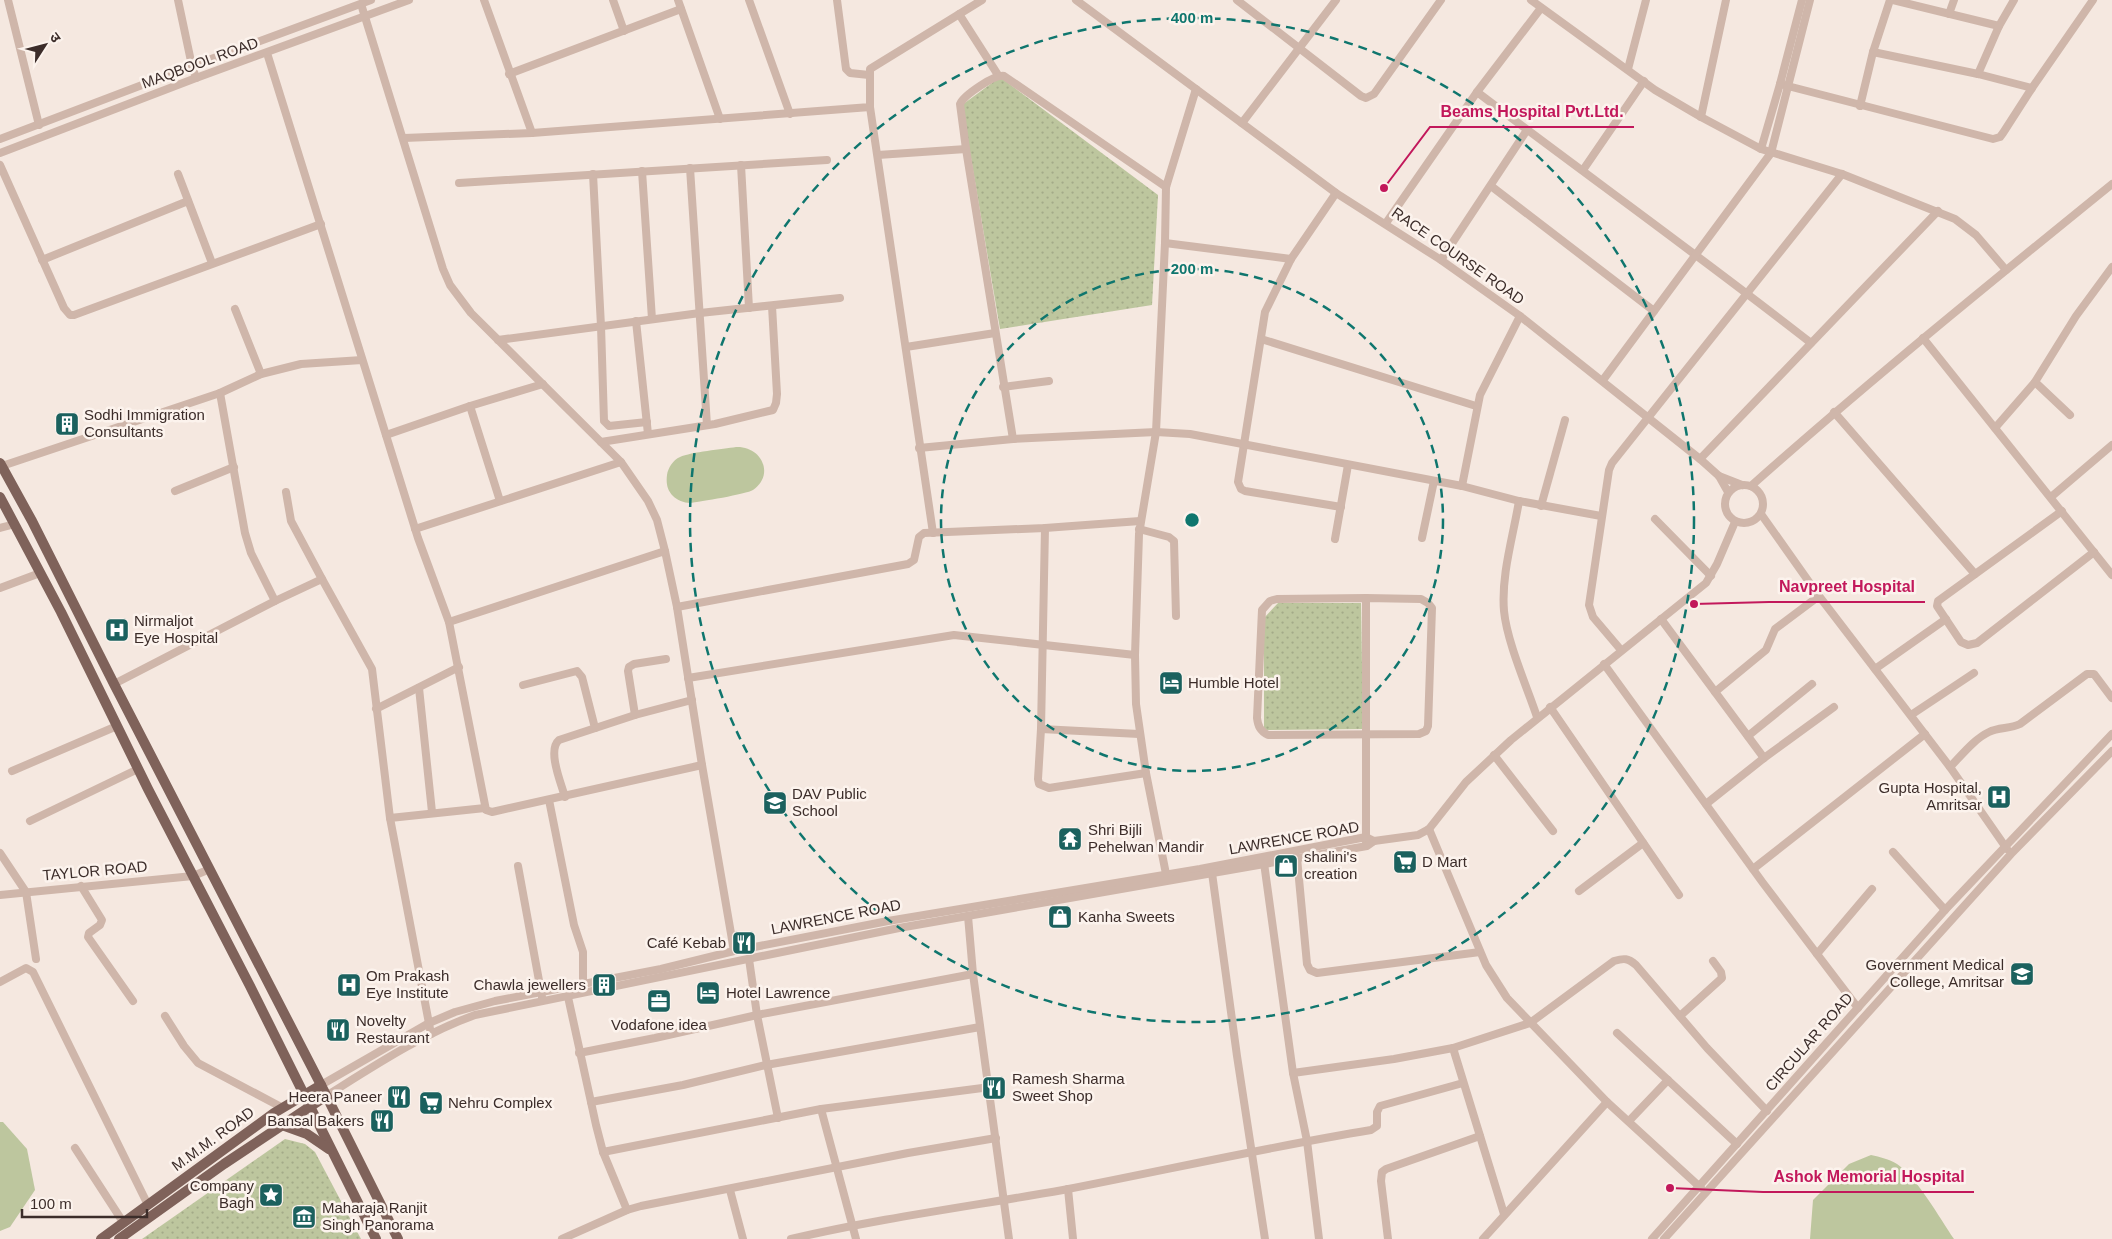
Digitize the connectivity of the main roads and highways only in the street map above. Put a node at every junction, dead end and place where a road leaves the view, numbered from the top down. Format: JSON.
{"nodes":[{"id":1,"x":1,"y":464,"type":"edge"},
{"id":2,"x":0,"y":496,"type":"edge"},
{"id":3,"x":321,"y":1085,"type":"junction"},
{"id":4,"x":304,"y":1095,"type":"junction"},
{"id":5,"x":326,"y":1096,"type":"junction"},
{"id":6,"x":309,"y":1106,"type":"junction"},
{"id":7,"x":282,"y":1126,"type":"junction"},
{"id":8,"x":332,"y":1152,"type":"junction"},
{"id":9,"x":101,"y":1239,"type":"edge"},
{"id":10,"x":119,"y":1239,"type":"edge"},
{"id":11,"x":376,"y":1239,"type":"edge"},
{"id":12,"x":398,"y":1239,"type":"edge"}],
"edges":[{"from":1,"to":3,"type":"main road"},
{"from":2,"to":4,"type":"main road"},
{"from":3,"to":4,"type":"main road","name":"M.M.M. ROAD"},
{"from":3,"to":5,"type":"main road"},
{"from":4,"to":6,"type":"main road"},
{"from":4,"to":9,"type":"main road","name":"M.M.M. ROAD"},
{"from":5,"to":6,"type":"main road","name":"M.M.M. ROAD"},
{"from":5,"to":12,"type":"main road"},
{"from":6,"to":7,"type":"main road","name":"M.M.M. ROAD"},
{"from":6,"to":8,"type":"main road"},
{"from":7,"to":8,"type":"main road"},
{"from":7,"to":10,"type":"main road","name":"M.M.M. ROAD"},
{"from":8,"to":11,"type":"main road"}]}
